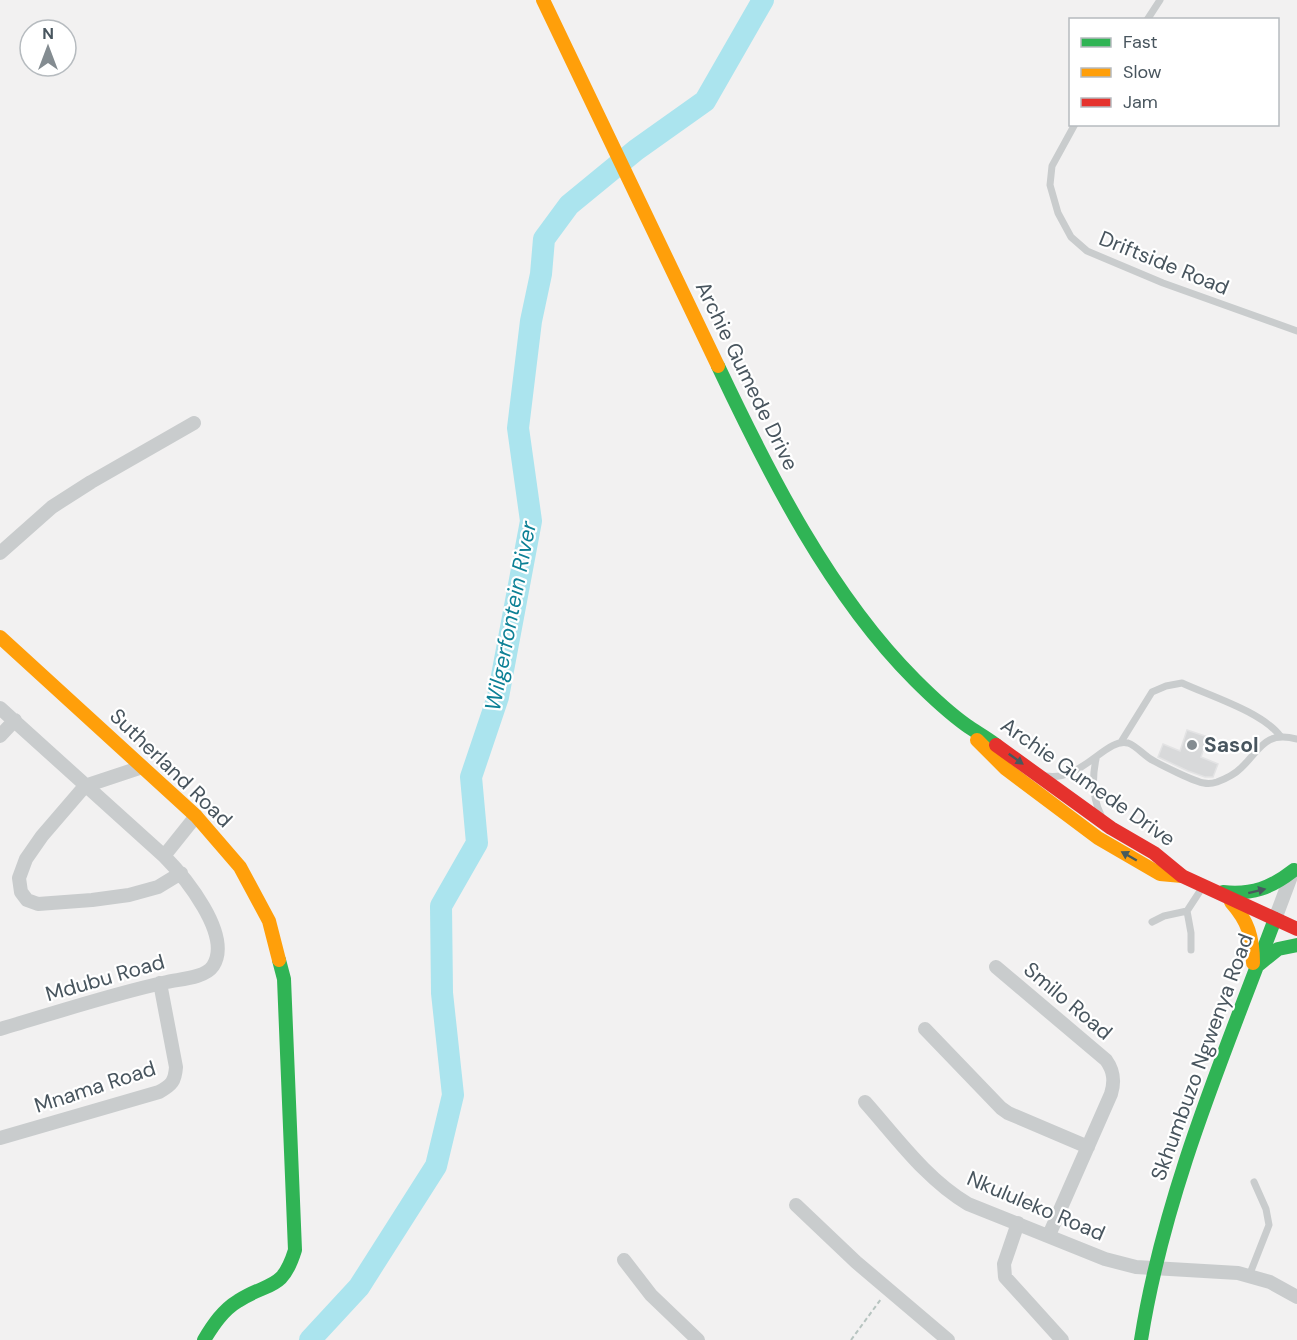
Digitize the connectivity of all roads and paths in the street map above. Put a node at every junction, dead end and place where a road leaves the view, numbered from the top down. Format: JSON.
{"nodes":[{"id":1,"x":1160,"y":0,"type":"edge"},
{"id":2,"x":546,"y":2,"type":"edge"},
{"id":3,"x":1147,"y":18,"type":"edge"},
{"id":4,"x":1074,"y":126,"type":"edge"},
{"id":5,"x":1297,"y":331,"type":"edge"},
{"id":6,"x":194,"y":423,"type":"dead end"},
{"id":7,"x":0,"y":553,"type":"edge"},
{"id":8,"x":0,"y":637,"type":"edge"},
{"id":9,"x":0,"y":708,"type":"edge"},
{"id":10,"x":15,"y":720,"type":"junction"},
{"id":11,"x":967,"y":726,"type":"junction"},
{"id":12,"x":0,"y":736,"type":"edge"},
{"id":13,"x":1281,"y":737,"type":"junction"},
{"id":14,"x":1297,"y":739,"type":"edge"},
{"id":15,"x":1121,"y":742,"type":"junction"},
{"id":16,"x":1095,"y":759,"type":"junction"},
{"id":17,"x":142,"y":767,"type":"junction"},
{"id":18,"x":1035,"y":774,"type":"junction"},
{"id":19,"x":85,"y":786,"type":"junction"},
{"id":20,"x":196,"y":816,"type":"junction"},
{"id":21,"x":1111,"y":828,"type":"junction"},
{"id":22,"x":164,"y":856,"type":"junction"},
{"id":23,"x":1296,"y":868,"type":"edge"},
{"id":24,"x":181,"y":873,"type":"junction"},
{"id":25,"x":1182,"y":876,"type":"junction"},
{"id":26,"x":1215,"y":892,"type":"junction"},
{"id":27,"x":1187,"y":911,"type":"junction"},
{"id":28,"x":1275,"y":919,"type":"junction"},
{"id":29,"x":1152,"y":922,"type":"dead end"},
{"id":30,"x":1297,"y":929,"type":"edge"},
{"id":31,"x":1297,"y":945,"type":"edge"},
{"id":32,"x":1191,"y":950,"type":"dead end"},
{"id":33,"x":996,"y":966,"type":"dead end"},
{"id":34,"x":1255,"y":970,"type":"junction"},
{"id":35,"x":160,"y":983,"type":"junction"},
{"id":36,"x":0,"y":1029,"type":"edge"},
{"id":37,"x":925,"y":1029,"type":"dead end"},
{"id":38,"x":865,"y":1102,"type":"dead end"},
{"id":39,"x":0,"y":1138,"type":"edge"},
{"id":40,"x":1088,"y":1147,"type":"junction"},
{"id":41,"x":1254,"y":1182,"type":"dead end"},
{"id":42,"x":796,"y":1205,"type":"dead end"},
{"id":43,"x":1018,"y":1223,"type":"junction"},
{"id":44,"x":1049,"y":1235,"type":"junction"},
{"id":45,"x":624,"y":1260,"type":"dead end"},
{"id":46,"x":1156,"y":1268,"type":"junction"},
{"id":47,"x":1249,"y":1276,"type":"junction"},
{"id":48,"x":889,"y":1292,"type":"junction"},
{"id":49,"x":1297,"y":1297,"type":"edge"},
{"id":50,"x":1057,"y":1338,"type":"edge"},
{"id":51,"x":204,"y":1340,"type":"edge"},
{"id":52,"x":698,"y":1340,"type":"edge"},
{"id":53,"x":851,"y":1340,"type":"edge"},
{"id":54,"x":948,"y":1340,"type":"edge"},
{"id":55,"x":1141,"y":1340,"type":"edge"}],
"edges":[{"from":1,"to":3,"type":"lane"},
{"from":2,"to":11,"type":"main road","name":"Archie Gumede Drive"},
{"from":4,"to":5,"type":"lane","name":"Driftside Road"},
{"from":6,"to":7,"type":"street"},
{"from":8,"to":17,"type":"main road","name":"Sutherland Road"},
{"from":9,"to":10,"type":"street"},
{"from":10,"to":12,"type":"street"},
{"from":10,"to":19,"type":"street"},
{"from":11,"to":18,"type":"main road","name":"Archie Gumede Drive","one_way":true},
{"from":25,"to":11,"type":"main road","name":"Archie Gumede Drive","one_way":true},
{"from":13,"to":14,"type":"lane"},
{"from":13,"to":15,"type":"lane"},
{"from":13,"to":15,"type":"lane"},
{"from":15,"to":16,"type":"lane"},
{"from":16,"to":18,"type":"lane"},
{"from":16,"to":21,"type":"lane"},
{"from":17,"to":19,"type":"street"},
{"from":17,"to":20,"type":"main road","name":"Sutherland Road"},
{"from":18,"to":21,"type":"main road","name":"Archie Gumede Drive"},
{"from":19,"to":22,"type":"street"},
{"from":19,"to":24,"type":"street"},
{"from":20,"to":22,"type":"street"},
{"from":20,"to":51,"type":"main road","name":"Sutherland Road"},
{"from":21,"to":25,"type":"main road","name":"Archie Gumede Drive"},
{"from":22,"to":24,"type":"street"},
{"from":26,"to":23,"type":"main road","one_way":true},
{"from":23,"to":28,"type":"street","name":"Skhumbuzo Ngwenya Road"},
{"from":24,"to":35,"type":"street","name":"Mdubu Road"},
{"from":25,"to":26,"type":"main road","name":"Archie Gumede Drive"},
{"from":26,"to":27,"type":"lane"},
{"from":26,"to":28,"type":"main road","name":"Archie Gumede Drive"},
{"from":26,"to":34,"type":"main road"},
{"from":27,"to":29,"type":"lane"},
{"from":27,"to":32,"type":"lane"},
{"from":28,"to":30,"type":"main road","name":"Archie Gumede Drive"},
{"from":28,"to":34,"type":"main road","name":"Skhumbuzo Ngwenya Road"},
{"from":31,"to":34,"type":"main road"},
{"from":33,"to":40,"type":"street","name":"Smilo Road"},
{"from":34,"to":46,"type":"main road","name":"Skhumbuzo Ngwenya Road"},
{"from":35,"to":36,"type":"street","name":"Mdubu Road"},
{"from":35,"to":39,"type":"street","name":"Mnama Road"},
{"from":37,"to":40,"type":"street"},
{"from":38,"to":43,"type":"street","name":"Nkululeko Road"},
{"from":40,"to":44,"type":"street","name":"Smilo Road"},
{"from":41,"to":47,"type":"lane"},
{"from":42,"to":48,"type":"street"},
{"from":43,"to":44,"type":"street","name":"Nkululeko Road"},
{"from":43,"to":50,"type":"street"},
{"from":44,"to":46,"type":"street","name":"Nkululeko Road"},
{"from":45,"to":52,"type":"street"},
{"from":46,"to":47,"type":"street","name":"Nkululeko Road"},
{"from":46,"to":55,"type":"main road","name":"Skhumbuzo Ngwenya Road"},
{"from":47,"to":49,"type":"street","name":"Nkululeko Road"},
{"from":48,"to":53,"type":"path"},
{"from":48,"to":54,"type":"street"}]}
